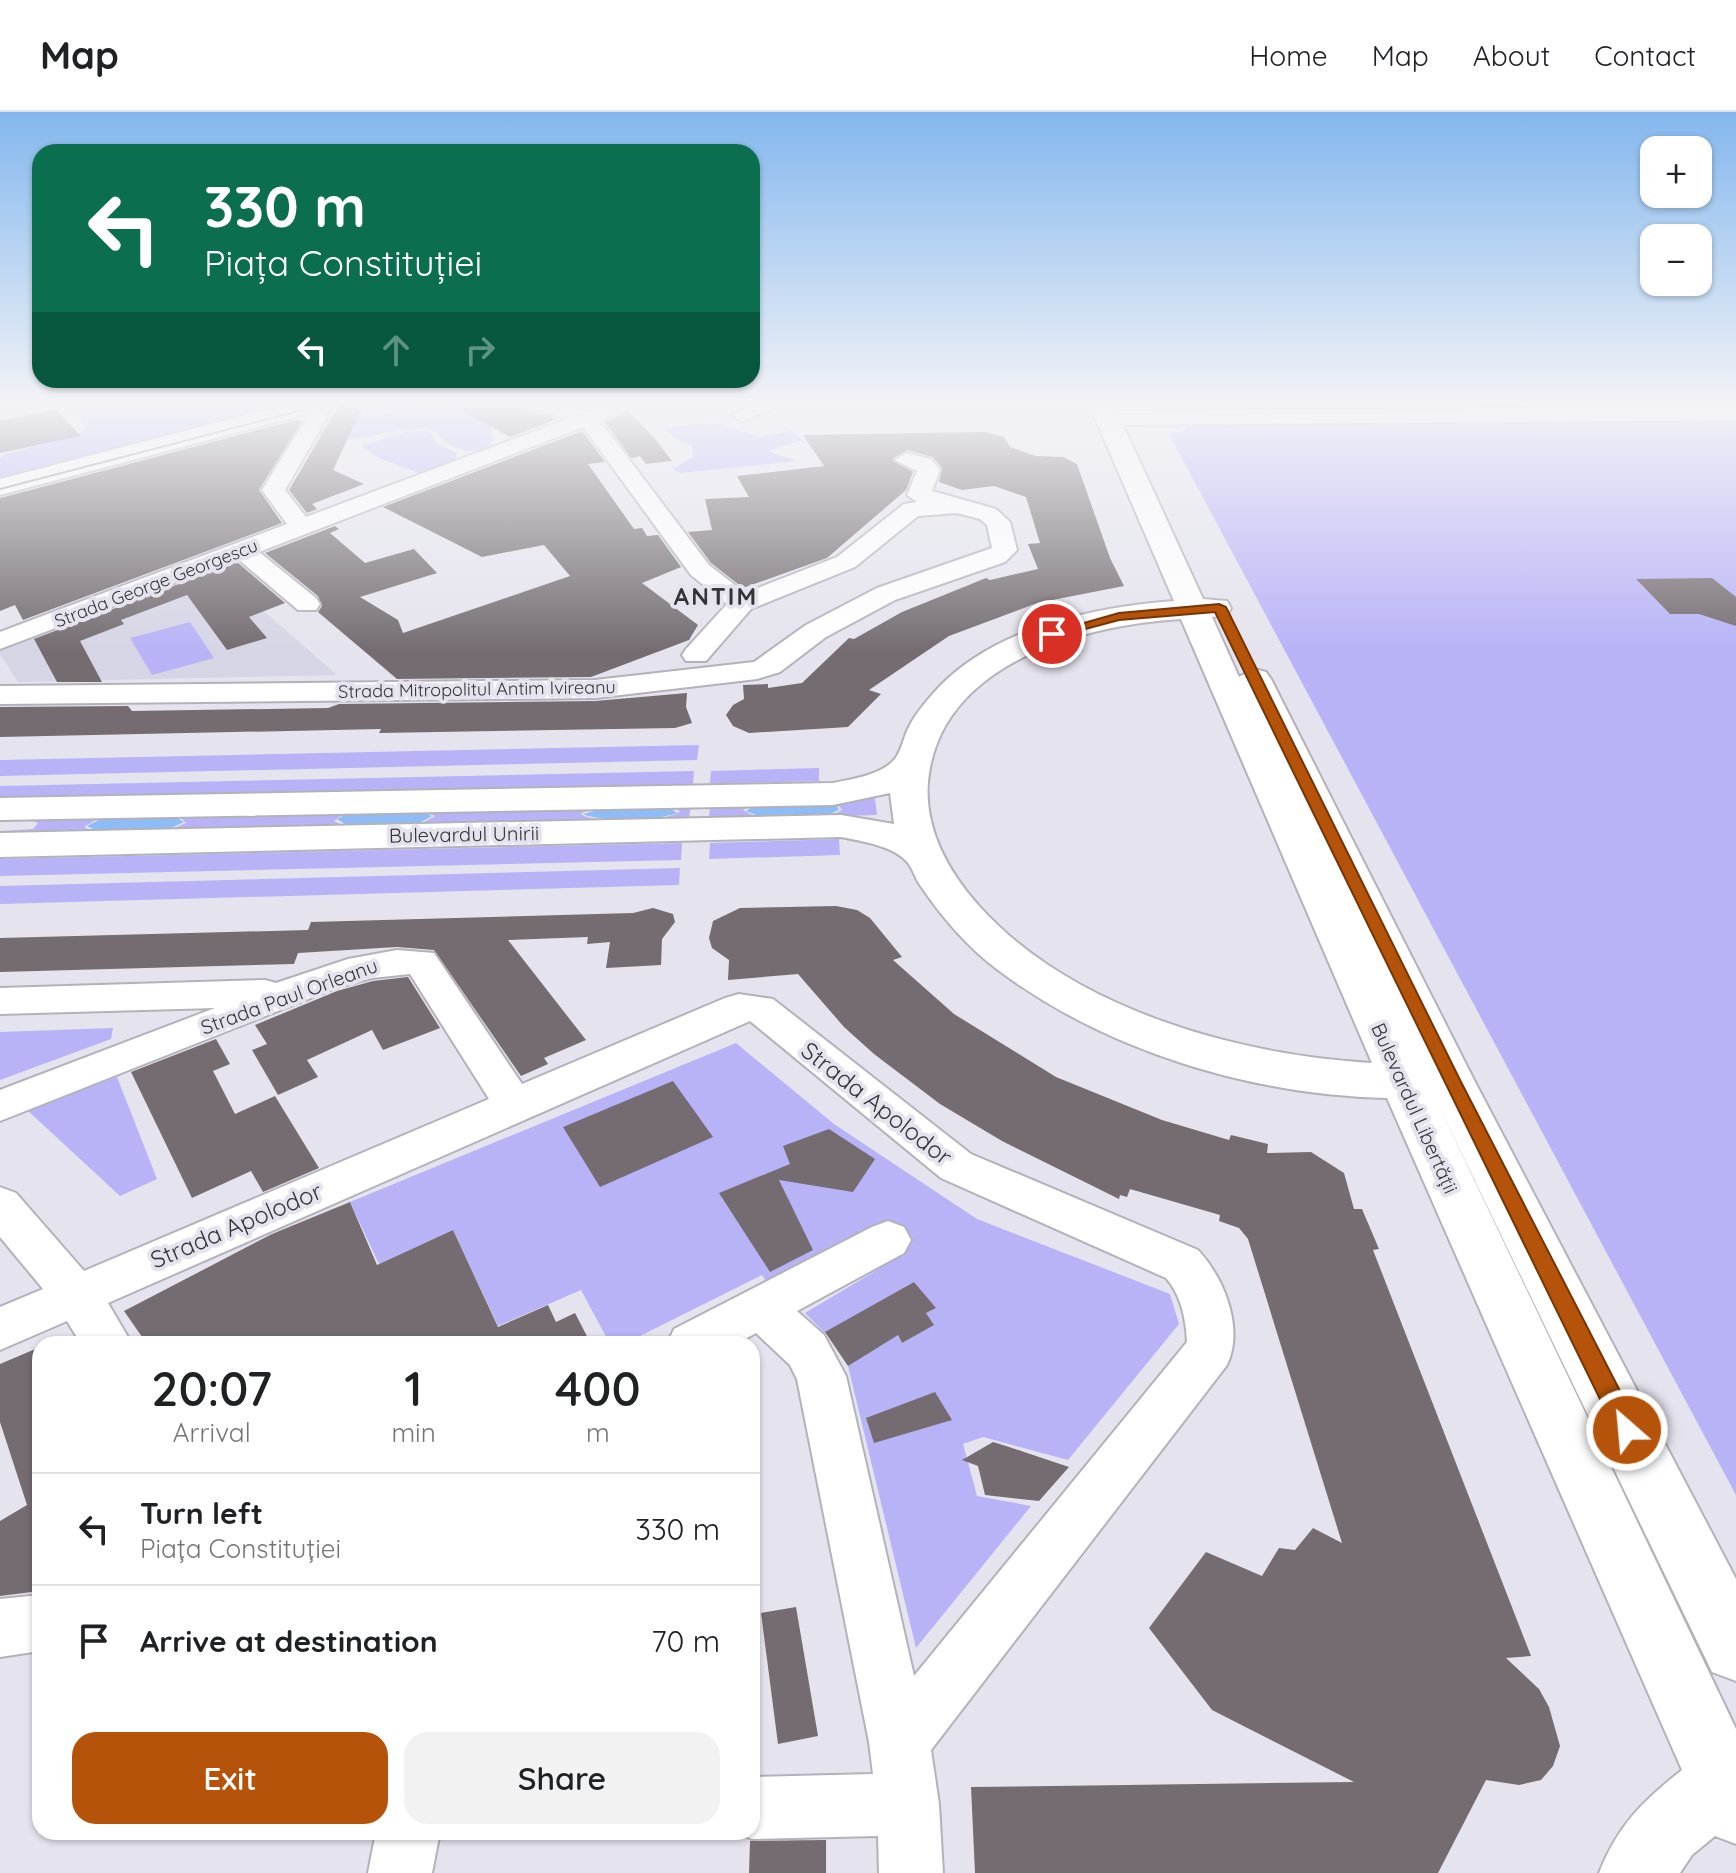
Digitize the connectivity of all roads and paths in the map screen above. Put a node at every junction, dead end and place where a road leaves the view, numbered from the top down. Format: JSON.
{"nodes":[{"id":1,"x":275,"y":486,"type":"edge"},
{"id":2,"x":410,"y":486,"type":"edge"},
{"id":3,"x":638,"y":486,"type":"edge"},
{"id":4,"x":922,"y":486,"type":"edge"},
{"id":5,"x":1152,"y":486,"type":"edge"},
{"id":6,"x":1152,"y":486,"type":"edge"},
{"id":7,"x":915,"y":502,"type":"junction"},
{"id":8,"x":302,"y":528,"type":"junction"},
{"id":9,"x":243,"y":551,"type":"junction"},
{"id":10,"x":742,"y":603,"type":"junction"},
{"id":11,"x":307,"y":604,"type":"dead end"},
{"id":12,"x":1205,"y":608,"type":"junction"},
{"id":13,"x":0,"y":641,"type":"edge"},
{"id":14,"x":696,"y":655,"type":"dead end"},
{"id":15,"x":0,"y":695,"type":"edge"},
{"id":16,"x":909,"y":766,"type":"junction"},
{"id":17,"x":0,"y":809,"type":"edge"},
{"id":18,"x":0,"y":845,"type":"edge"},
{"id":19,"x":921,"y":853,"type":"junction"},
{"id":20,"x":292,"y":993,"type":"junction"},
{"id":21,"x":0,"y":1001,"type":"edge"},
{"id":22,"x":1428,"y":1082,"type":"junction"},
{"id":23,"x":514,"y":1105,"type":"junction"},
{"id":24,"x":0,"y":1106,"type":"edge"},
{"id":25,"x":0,"y":1205,"type":"edge"},
{"id":26,"x":888,"y":1240,"type":"dead end"},
{"id":27,"x":76,"y":1295,"type":"junction"},
{"id":28,"x":761,"y":1308,"type":"junction"},
{"id":29,"x":0,"y":1329,"type":"edge"},
{"id":30,"x":103,"y":1336,"type":"edge"},
{"id":31,"x":707,"y":1336,"type":"edge"},
{"id":32,"x":32,"y":1624,"type":"edge"},
{"id":33,"x":0,"y":1628,"type":"edge"},
{"id":34,"x":1736,"y":1648,"type":"edge"},
{"id":35,"x":899,"y":1742,"type":"junction"},
{"id":36,"x":1730,"y":1795,"type":"edge"},
{"id":37,"x":908,"y":1804,"type":"junction"},
{"id":38,"x":760,"y":1808,"type":"edge"},
{"id":39,"x":406,"y":1840,"type":"edge"},
{"id":40,"x":400,"y":1873,"type":"edge"},
{"id":41,"x":911,"y":1873,"type":"edge"},
{"id":42,"x":1636,"y":1873,"type":"edge"}],
"edges":[{"from":1,"to":8,"type":"street"},
{"from":2,"to":8,"type":"street","name":"Strada George Georgescu"},
{"from":3,"to":10,"type":"street"},
{"from":4,"to":7,"type":"street"},
{"from":5,"to":12,"type":"main road","name":"Bulevardul Libertății"},
{"from":6,"to":12,"type":"main road","name":"Bulevardul Libertății"},
{"from":7,"to":10,"type":"street"},
{"from":7,"to":15,"type":"street","name":"Strada Mitropolitul Antim Ivireanu"},
{"from":8,"to":9,"type":"street","name":"Strada George Georgescu"},
{"from":9,"to":11,"type":"street"},
{"from":9,"to":13,"type":"street","name":"Strada George Georgescu"},
{"from":10,"to":14,"type":"street"},
{"from":12,"to":16,"type":"main road"},
{"from":12,"to":22,"type":"main road","name":"Bulevardul Libertății"},
{"from":16,"to":17,"type":"main road","name":"Bulevardul Unirii"},
{"from":16,"to":19,"type":"main road"},
{"from":18,"to":19,"type":"main road","name":"Bulevardul Unirii"},
{"from":19,"to":22,"type":"main road"},
{"from":20,"to":21,"type":"street"},
{"from":20,"to":23,"type":"street","name":"Strada Paul Orleanu"},
{"from":20,"to":24,"type":"street","name":"Strada Paul Orleanu"},
{"from":22,"to":34,"type":"main road","name":"Bulevardul Libertății"},
{"from":22,"to":36,"type":"main road","name":"Bulevardul Libertății"},
{"from":23,"to":27,"type":"street","name":"Strada Apolodor"},
{"from":23,"to":35,"type":"street","name":"Strada Apolodor"},
{"from":25,"to":27,"type":"street"},
{"from":26,"to":28,"type":"street"},
{"from":27,"to":29,"type":"street","name":"Strada Apolodor"},
{"from":27,"to":30,"type":"street"},
{"from":28,"to":31,"type":"street"},
{"from":28,"to":35,"type":"street"},
{"from":32,"to":33,"type":"street"},
{"from":35,"to":37,"type":"street"},
{"from":36,"to":42,"type":"main road"},
{"from":37,"to":38,"type":"street"},
{"from":37,"to":41,"type":"street"},
{"from":39,"to":40,"type":"street"}]}
